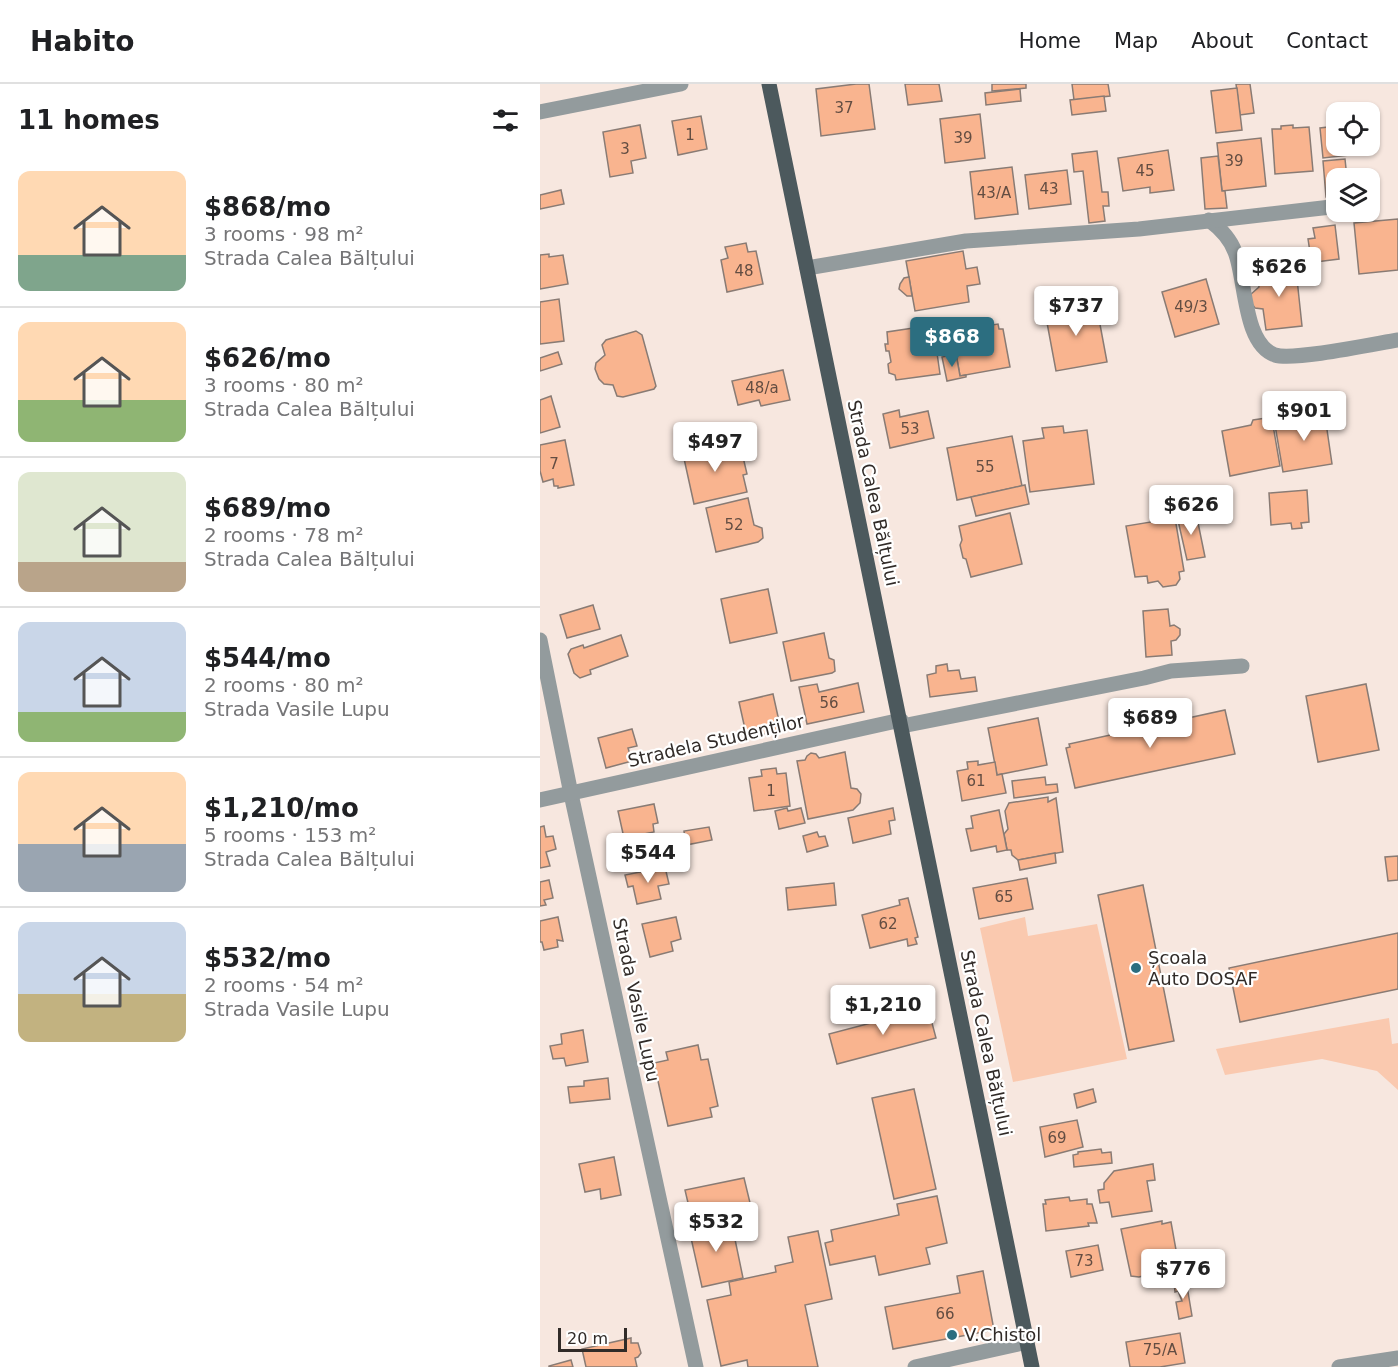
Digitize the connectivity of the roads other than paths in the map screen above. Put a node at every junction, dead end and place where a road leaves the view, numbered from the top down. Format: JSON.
{"nodes":[{"id":1,"x":681,"y":84,"type":"edge"},
{"id":2,"x":769,"y":84,"type":"edge"},
{"id":3,"x":540,"y":112,"type":"edge"},
{"id":4,"x":1326,"y":208,"type":"edge"},
{"id":5,"x":1209,"y":220,"type":"junction"},
{"id":6,"x":807,"y":268,"type":"junction"},
{"id":7,"x":1398,"y":340,"type":"edge"},
{"id":8,"x":540,"y":640,"type":"edge"},
{"id":9,"x":1242,"y":666,"type":"dead end"},
{"id":10,"x":901,"y":723,"type":"junction"},
{"id":11,"x":571,"y":794,"type":"junction"},
{"id":12,"x":540,"y":800,"type":"edge"},
{"id":13,"x":1027,"y":1342,"type":"junction"},
{"id":14,"x":1398,"y":1358,"type":"edge"},
{"id":15,"x":696,"y":1367,"type":"edge"},
{"id":16,"x":915,"y":1367,"type":"edge"},
{"id":17,"x":1032,"y":1367,"type":"edge"},
{"id":18,"x":1339,"y":1367,"type":"edge"}],
"edges":[{"from":1,"to":3,"type":"street"},
{"from":2,"to":6,"type":"main road","name":"Strada Calea Bălțului"},
{"from":4,"to":5,"type":"street"},
{"from":5,"to":6,"type":"street"},
{"from":5,"to":7,"type":"street"},
{"from":6,"to":10,"type":"main road","name":"Strada Calea Bălțului"},
{"from":8,"to":11,"type":"street","name":"Strada Vasile Lupu"},
{"from":9,"to":10,"type":"street"},
{"from":10,"to":11,"type":"street","name":"Stradela Studenților"},
{"from":10,"to":13,"type":"main road","name":"Strada Calea Bălțului"},
{"from":11,"to":12,"type":"street","name":"Stradela Studenților"},
{"from":11,"to":15,"type":"street","name":"Strada Vasile Lupu"},
{"from":13,"to":16,"type":"street"},
{"from":13,"to":17,"type":"main road","name":"Strada Calea Bălțului"},
{"from":14,"to":18,"type":"street"}]}
